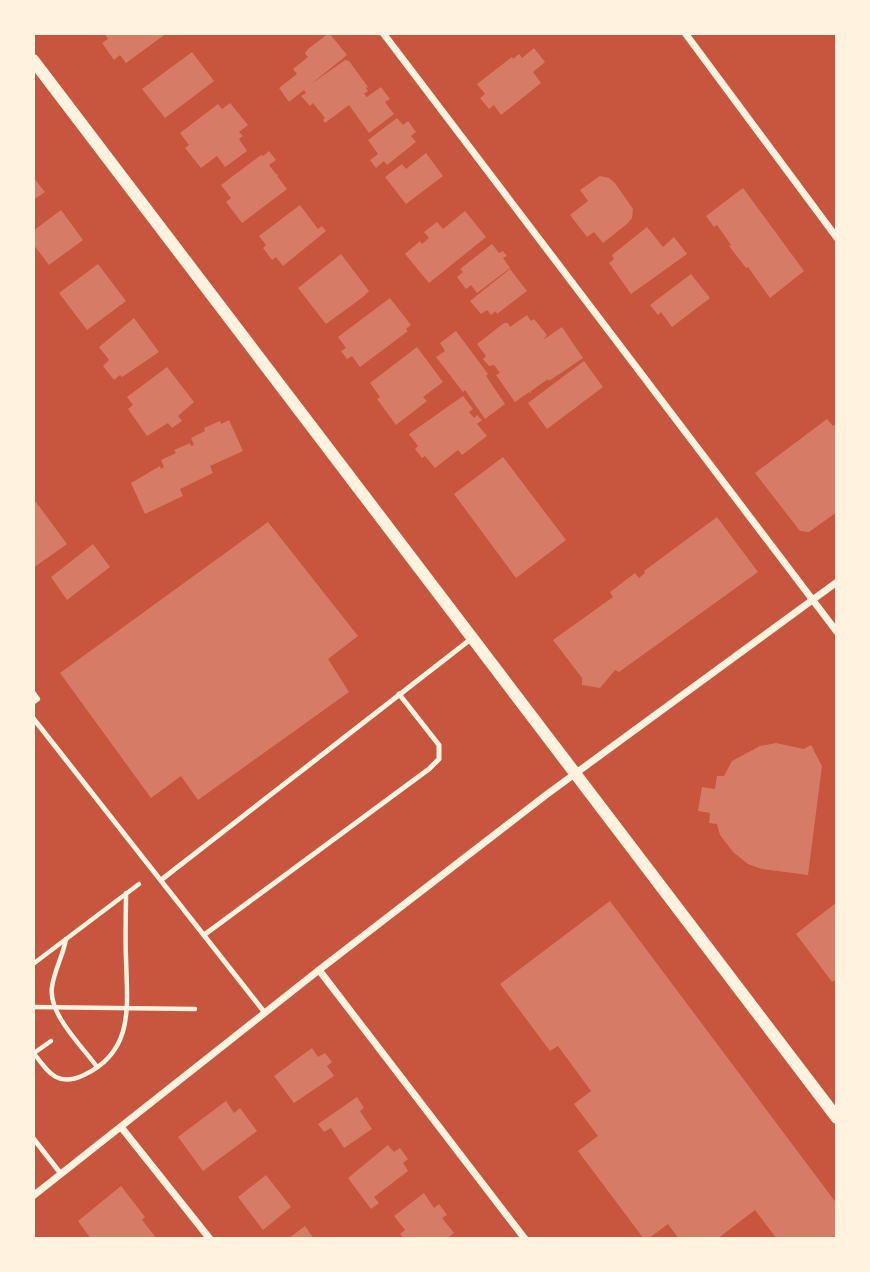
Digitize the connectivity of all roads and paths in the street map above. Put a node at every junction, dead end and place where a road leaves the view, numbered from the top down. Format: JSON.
{"nodes":[{"id":1,"x":383,"y":33,"type":"edge"},
{"id":2,"x":685,"y":33,"type":"edge"},
{"id":3,"x":33,"y":60,"type":"edge"},
{"id":4,"x":837,"y":238,"type":"edge"},
{"id":5,"x":837,"y":582,"type":"edge"},
{"id":6,"x":812,"y":599,"type":"junction"},
{"id":7,"x":837,"y":632,"type":"edge"},
{"id":8,"x":472,"y":639,"type":"junction"},
{"id":9,"x":33,"y":692,"type":"edge"},
{"id":10,"x":399,"y":694,"type":"junction"},
{"id":11,"x":33,"y":703,"type":"edge"},
{"id":12,"x":33,"y":718,"type":"edge"},
{"id":13,"x":574,"y":774,"type":"junction"},
{"id":14,"x":161,"y":880,"type":"junction"},
{"id":15,"x":139,"y":884,"type":"dead end"},
{"id":16,"x":126,"y":894,"type":"junction"},
{"id":17,"x":204,"y":935,"type":"junction"},
{"id":18,"x":66,"y":939,"type":"junction"},
{"id":19,"x":33,"y":964,"type":"edge"},
{"id":20,"x":319,"y":970,"type":"junction"},
{"id":21,"x":33,"y":1007,"type":"edge"},
{"id":22,"x":53,"y":1008,"type":"junction"},
{"id":23,"x":127,"y":1008,"type":"junction"},
{"id":24,"x":195,"y":1009,"type":"dead end"},
{"id":25,"x":265,"y":1013,"type":"junction"},
{"id":26,"x":51,"y":1041,"type":"dead end"},
{"id":27,"x":34,"y":1052,"type":"edge"},
{"id":28,"x":97,"y":1067,"type":"junction"},
{"id":29,"x":837,"y":1118,"type":"edge"},
{"id":30,"x":121,"y":1127,"type":"junction"},
{"id":31,"x":33,"y":1138,"type":"edge"},
{"id":32,"x":61,"y":1174,"type":"junction"},
{"id":33,"x":33,"y":1196,"type":"edge"},
{"id":34,"x":210,"y":1239,"type":"edge"},
{"id":35,"x":525,"y":1239,"type":"edge"}],
"edges":[{"from":1,"to":6,"type":"street"},
{"from":2,"to":4,"type":"street"},
{"from":3,"to":8,"type":"street"},
{"from":5,"to":6,"type":"street"},
{"from":6,"to":7,"type":"street"},
{"from":6,"to":13,"type":"street"},
{"from":8,"to":10,"type":"lane"},
{"from":8,"to":13,"type":"street"},
{"from":9,"to":11,"type":"path"},
{"from":10,"to":14,"type":"lane"},
{"from":10,"to":17,"type":"lane"},
{"from":12,"to":14,"type":"lane"},
{"from":13,"to":20,"type":"street"},
{"from":13,"to":29,"type":"street"},
{"from":14,"to":17,"type":"lane"},
{"from":15,"to":16,"type":"path"},
{"from":16,"to":18,"type":"path"},
{"from":16,"to":23,"type":"path"},
{"from":17,"to":25,"type":"lane"},
{"from":18,"to":19,"type":"path"},
{"from":18,"to":22,"type":"path"},
{"from":20,"to":25,"type":"street"},
{"from":20,"to":35,"type":"street"},
{"from":21,"to":22,"type":"path"},
{"from":22,"to":23,"type":"path"},
{"from":22,"to":28,"type":"path"},
{"from":23,"to":24,"type":"path"},
{"from":23,"to":28,"type":"path"},
{"from":25,"to":30,"type":"street"},
{"from":26,"to":27,"type":"path"},
{"from":27,"to":28,"type":"path"},
{"from":30,"to":32,"type":"street"},
{"from":30,"to":34,"type":"street"},
{"from":31,"to":32,"type":"lane"},
{"from":32,"to":33,"type":"street"}]}
